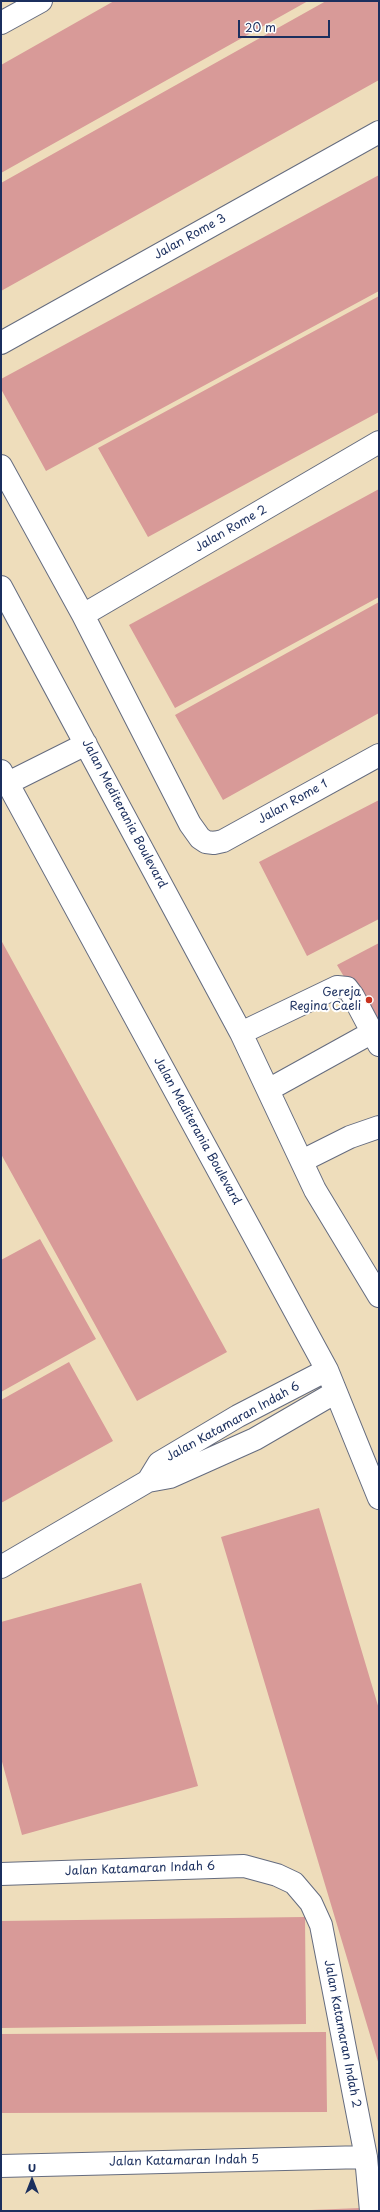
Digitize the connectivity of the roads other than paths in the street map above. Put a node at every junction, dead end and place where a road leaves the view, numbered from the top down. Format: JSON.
{"nodes":[{"id":1,"x":41,"y":1,"type":"edge"},
{"id":2,"x":1,"y":23,"type":"edge"},
{"id":3,"x":379,"y":132,"type":"edge"},
{"id":4,"x":1,"y":343,"type":"edge"},
{"id":5,"x":379,"y":442,"type":"edge"},
{"id":6,"x":1,"y":466,"type":"edge"},
{"id":7,"x":1,"y":586,"type":"edge"},
{"id":8,"x":83,"y":615,"type":"junction"},
{"id":9,"x":86,"y":744,"type":"junction"},
{"id":10,"x":379,"y":755,"type":"edge"},
{"id":11,"x":4,"y":777,"type":"edge"},
{"id":12,"x":241,"y":1033,"type":"junction"},
{"id":13,"x":375,"y":1039,"type":"edge"},
{"id":14,"x":268,"y":1090,"type":"junction"},
{"id":15,"x":379,"y":1127,"type":"edge"},
{"id":16,"x":302,"y":1161,"type":"junction"},
{"id":17,"x":379,"y":1296,"type":"edge"},
{"id":18,"x":327,"y":1370,"type":"junction"},
{"id":19,"x":336,"y":1392,"type":"junction"},
{"id":20,"x":148,"y":1482,"type":"junction"},
{"id":21,"x":379,"y":1498,"type":"edge"},
{"id":22,"x":1,"y":1567,"type":"edge"},
{"id":23,"x":1,"y":1874,"type":"edge"},
{"id":24,"x":277,"y":1874,"type":"joint"},
{"id":25,"x":366,"y":2157,"type":"junction"},
{"id":26,"x":1,"y":2166,"type":"edge"},
{"id":27,"x":371,"y":2211,"type":"edge"}],
"edges":[{"from":1,"to":2,"type":"street"},
{"from":3,"to":4,"type":"street","name":"Jalan Rome 3"},
{"from":5,"to":8,"type":"street","name":"Jalan Rome 2"},
{"from":6,"to":8,"type":"street"},
{"from":7,"to":9,"type":"street","name":"Jalan Mediterania Boulevard"},
{"from":8,"to":10,"type":"street","name":"Jalan Rome 1"},
{"from":9,"to":11,"type":"street"},
{"from":9,"to":12,"type":"street","name":"Jalan Mediterania Boulevard"},
{"from":11,"to":18,"type":"street","name":"Jalan Mediterania Boulevard"},
{"from":12,"to":13,"type":"street"},
{"from":12,"to":14,"type":"street","name":"Jalan Mediterania Boulevard"},
{"from":13,"to":14,"type":"street"},
{"from":14,"to":16,"type":"street","name":"Jalan Mediterania Boulevard"},
{"from":15,"to":16,"type":"street"},
{"from":16,"to":17,"type":"street","name":"Jalan Mediterania Boulevard"},
{"from":18,"to":19,"type":"street","name":"Jalan Mediterania Boulevard"},
{"from":18,"to":20,"type":"street","name":"Jalan Katamaran Indah 6"},
{"from":19,"to":20,"type":"street"},
{"from":19,"to":21,"type":"street","name":"Jalan Mediterania Boulevard"},
{"from":20,"to":22,"type":"street","name":"Jalan Katamaran Indah 6"},
{"from":23,"to":24,"type":"street","name":"Jalan Katamaran Indah 6"},
{"from":24,"to":25,"type":"street","name":"Jalan Katamaran Indah 2"},
{"from":25,"to":26,"type":"street","name":"Jalan Katamaran Indah 5"},
{"from":25,"to":27,"type":"street","name":"Jalan Katamaran Indah 2"}]}
